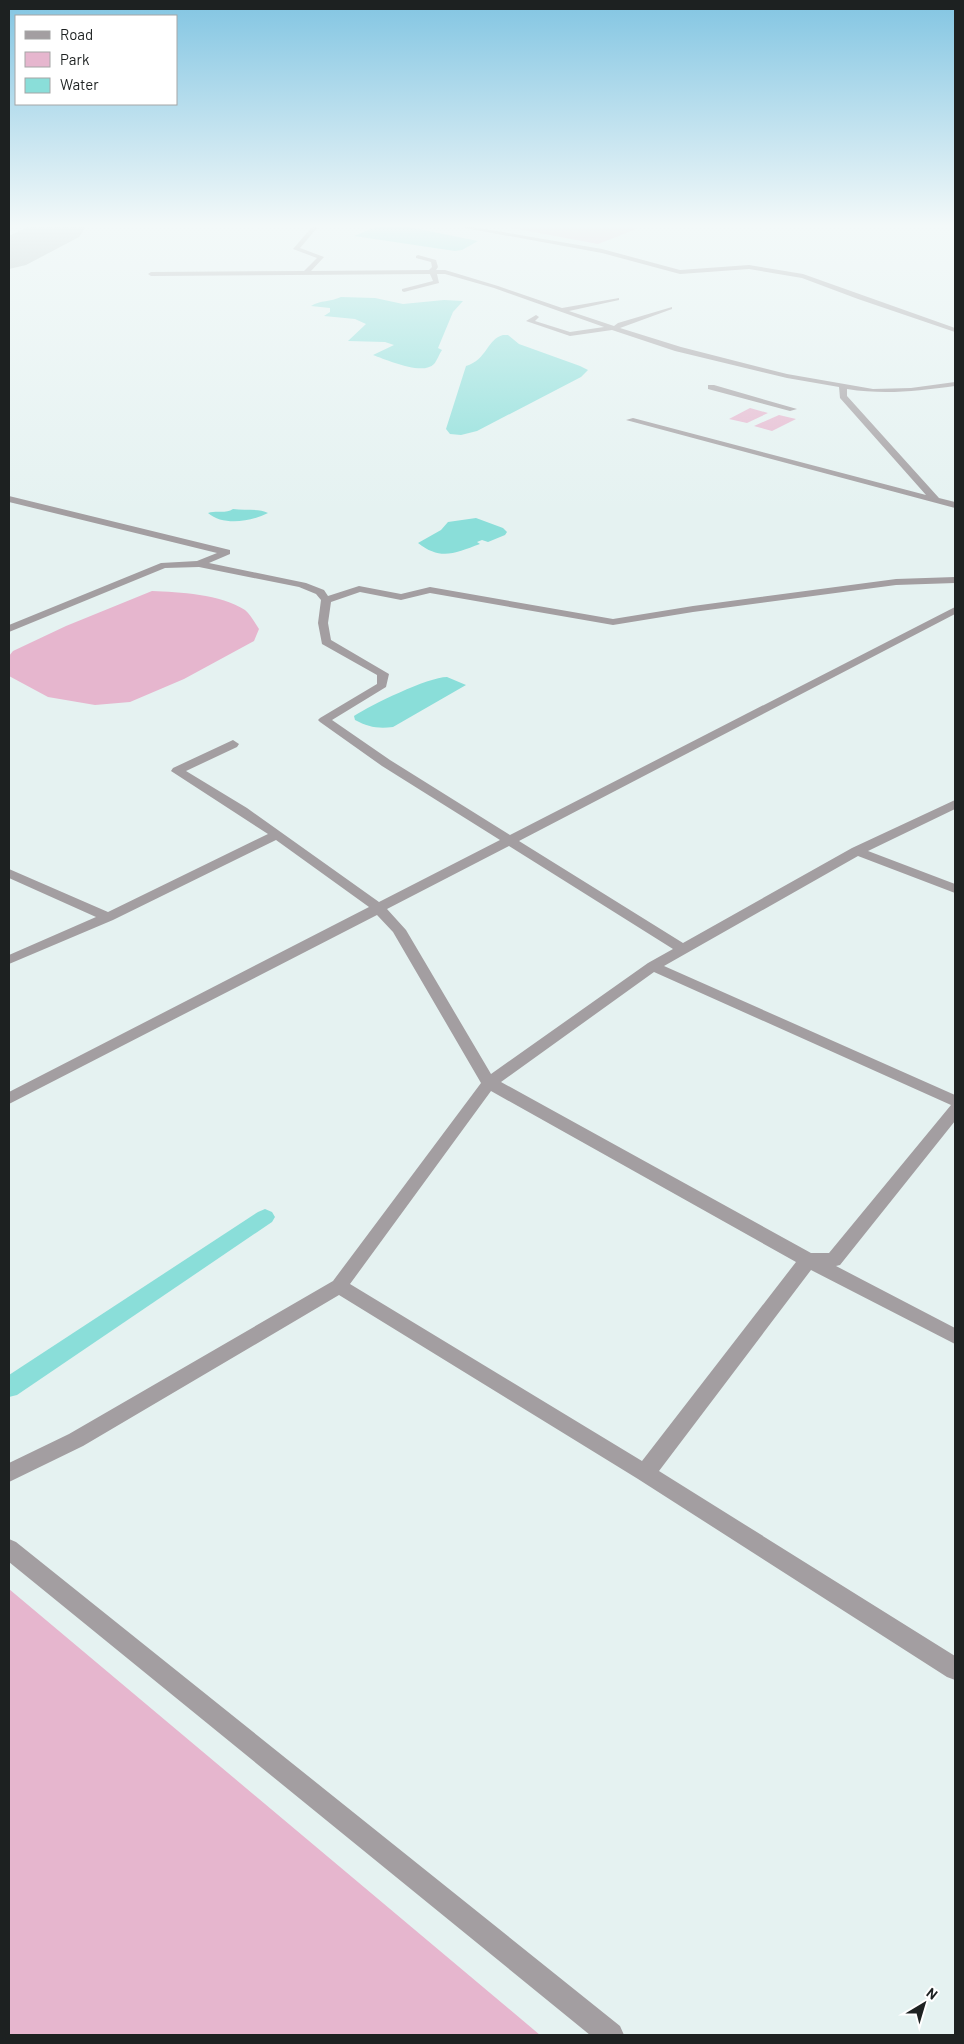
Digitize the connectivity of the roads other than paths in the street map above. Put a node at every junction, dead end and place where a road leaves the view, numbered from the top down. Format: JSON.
{"nodes":[{"id":1,"x":533,"y":322,"type":"edge"},
{"id":2,"x":598,"y":322,"type":"edge"},
{"id":3,"x":625,"y":322,"type":"edge"},
{"id":4,"x":932,"y":322,"type":"edge"},
{"id":5,"x":615,"y":328,"type":"junction"},
{"id":6,"x":955,"y":330,"type":"edge"},
{"id":7,"x":955,"y":384,"type":"edge"},
{"id":8,"x":711,"y":387,"type":"dead end"},
{"id":9,"x":843,"y":387,"type":"junction"},
{"id":10,"x":793,"y":409,"type":"dead end"},
{"id":11,"x":630,"y":420,"type":"dead end"},
{"id":12,"x":9,"y":499,"type":"edge"},
{"id":13,"x":935,"y":499,"type":"junction"},
{"id":14,"x":955,"y":505,"type":"edge"},
{"id":15,"x":199,"y":564,"type":"junction"},
{"id":16,"x":955,"y":580,"type":"edge"},
{"id":17,"x":326,"y":600,"type":"junction"},
{"id":18,"x":955,"y":610,"type":"edge"},
{"id":19,"x":9,"y":629,"type":"edge"},
{"id":20,"x":233,"y":744,"type":"dead end"},
{"id":21,"x":955,"y":804,"type":"edge"},
{"id":22,"x":277,"y":835,"type":"junction"},
{"id":23,"x":510,"y":840,"type":"junction"},
{"id":24,"x":857,"y":851,"type":"junction"},
{"id":25,"x":9,"y":873,"type":"edge"},
{"id":26,"x":955,"y":889,"type":"edge"},
{"id":27,"x":108,"y":917,"type":"junction"},
{"id":28,"x":683,"y":950,"type":"junction"},
{"id":29,"x":9,"y":960,"type":"edge"},
{"id":30,"x":653,"y":966,"type":"junction"},
{"id":31,"x":489,"y":1083,"type":"junction"},
{"id":32,"x":9,"y":1099,"type":"edge"},
{"id":33,"x":955,"y":1101,"type":"edge"},
{"id":34,"x":955,"y":1110,"type":"edge"},
{"id":35,"x":808,"y":1260,"type":"junction"},
{"id":36,"x":339,"y":1286,"type":"junction"},
{"id":37,"x":955,"y":1337,"type":"edge"},
{"id":38,"x":9,"y":1473,"type":"edge"},
{"id":39,"x":645,"y":1473,"type":"junction"},
{"id":40,"x":9,"y":1549,"type":"edge"},
{"id":41,"x":955,"y":1669,"type":"edge"},
{"id":42,"x":611,"y":2035,"type":"edge"}],
"edges":[{"from":1,"to":5,"type":"street"},
{"from":2,"to":5,"type":"street"},
{"from":3,"to":5,"type":"street"},
{"from":4,"to":6,"type":"street"},
{"from":5,"to":9,"type":"street"},
{"from":7,"to":9,"type":"street"},
{"from":8,"to":10,"type":"street"},
{"from":9,"to":13,"type":"street"},
{"from":11,"to":13,"type":"street"},
{"from":12,"to":15,"type":"street"},
{"from":13,"to":14,"type":"street"},
{"from":15,"to":17,"type":"street"},
{"from":15,"to":19,"type":"street"},
{"from":16,"to":17,"type":"street"},
{"from":17,"to":23,"type":"street"},
{"from":18,"to":23,"type":"street"},
{"from":20,"to":22,"type":"street"},
{"from":21,"to":24,"type":"street"},
{"from":22,"to":27,"type":"street"},
{"from":22,"to":31,"type":"street"},
{"from":23,"to":28,"type":"street"},
{"from":23,"to":32,"type":"street"},
{"from":24,"to":26,"type":"street"},
{"from":24,"to":28,"type":"street"},
{"from":25,"to":27,"type":"street"},
{"from":27,"to":29,"type":"street"},
{"from":28,"to":30,"type":"street"},
{"from":30,"to":31,"type":"street"},
{"from":30,"to":33,"type":"street"},
{"from":31,"to":35,"type":"street"},
{"from":31,"to":36,"type":"street"},
{"from":34,"to":35,"type":"street"},
{"from":35,"to":37,"type":"street"},
{"from":35,"to":39,"type":"street"},
{"from":36,"to":38,"type":"street"},
{"from":36,"to":39,"type":"street"},
{"from":39,"to":41,"type":"street"},
{"from":40,"to":42,"type":"street"}]}
